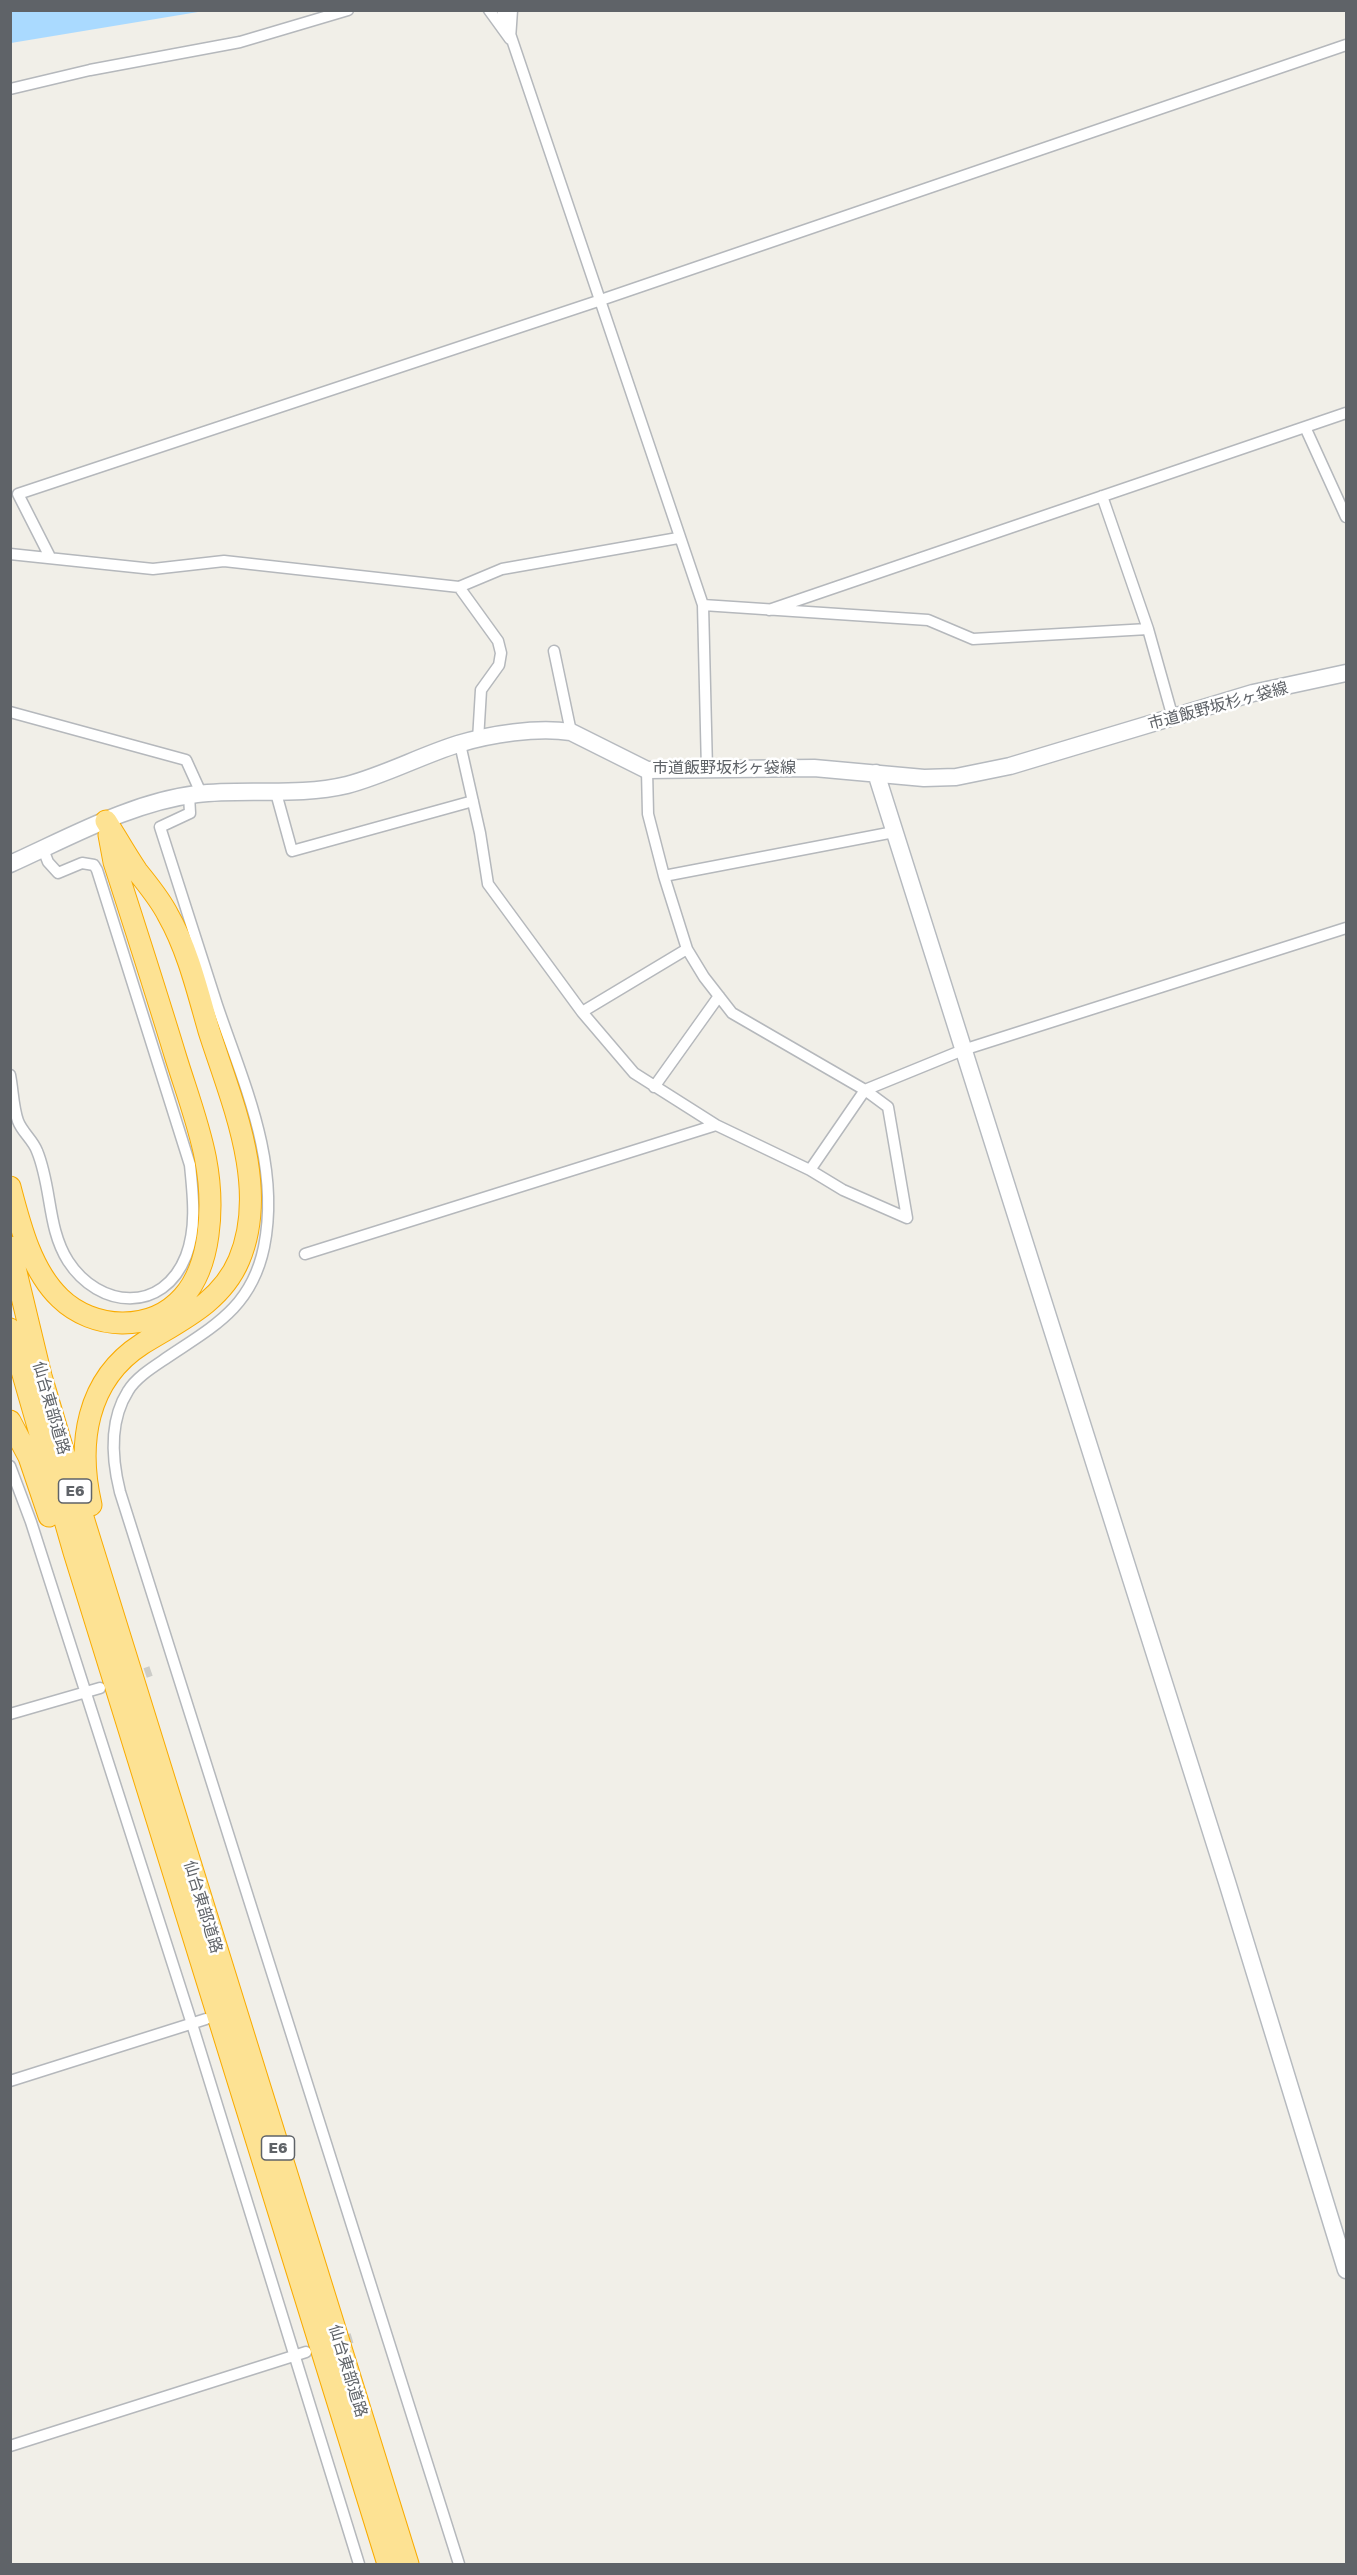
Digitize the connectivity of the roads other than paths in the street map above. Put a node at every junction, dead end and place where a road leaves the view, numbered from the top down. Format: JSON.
{"nodes":[{"id":1,"x":348,"y":10,"type":"edge"},
{"id":2,"x":489,"y":10,"type":"edge"},
{"id":3,"x":502,"y":10,"type":"edge"},
{"id":4,"x":512,"y":10,"type":"edge"},
{"id":5,"x":510,"y":39,"type":"junction"},
{"id":6,"x":1347,"y":45,"type":"edge"},
{"id":7,"x":10,"y":89,"type":"edge"},
{"id":8,"x":598,"y":301,"type":"junction"},
{"id":9,"x":1347,"y":413,"type":"edge"},
{"id":10,"x":1305,"y":427,"type":"junction"},
{"id":11,"x":1102,"y":496,"type":"junction"},
{"id":12,"x":1347,"y":517,"type":"edge"},
{"id":13,"x":678,"y":538,"type":"junction"},
{"id":14,"x":10,"y":554,"type":"edge"},
{"id":15,"x":50,"y":557,"type":"junction"},
{"id":16,"x":459,"y":587,"type":"junction"},
{"id":17,"x":703,"y":605,"type":"junction"},
{"id":18,"x":769,"y":609,"type":"junction"},
{"id":19,"x":1148,"y":629,"type":"junction"},
{"id":20,"x":554,"y":651,"type":"dead end"},
{"id":21,"x":1347,"y":673,"type":"edge"},
{"id":22,"x":10,"y":712,"type":"edge"},
{"id":23,"x":1173,"y":718,"type":"junction"},
{"id":24,"x":570,"y":732,"type":"junction"},
{"id":25,"x":478,"y":740,"type":"junction"},
{"id":26,"x":460,"y":744,"type":"junction"},
{"id":27,"x":647,"y":770,"type":"junction"},
{"id":28,"x":707,"y":770,"type":"junction"},
{"id":29,"x":876,"y":773,"type":"junction"},
{"id":30,"x":276,"y":793,"type":"junction"},
{"id":31,"x":195,"y":794,"type":"junction"},
{"id":32,"x":473,"y":801,"type":"junction"},
{"id":33,"x":106,"y":820,"type":"junction"},
{"id":34,"x":894,"y":832,"type":"junction"},
{"id":35,"x":43,"y":849,"type":"junction"},
{"id":36,"x":10,"y":864,"type":"edge"},
{"id":37,"x":664,"y":876,"type":"junction"},
{"id":38,"x":1347,"y":928,"type":"edge"},
{"id":39,"x":687,"y":949,"type":"junction"},
{"id":40,"x":719,"y":996,"type":"junction"},
{"id":41,"x":582,"y":1012,"type":"junction"},
{"id":42,"x":963,"y":1050,"type":"junction"},
{"id":43,"x":10,"y":1076,"type":"edge"},
{"id":44,"x":654,"y":1087,"type":"junction"},
{"id":45,"x":865,"y":1090,"type":"junction"},
{"id":46,"x":716,"y":1125,"type":"junction"},
{"id":47,"x":810,"y":1170,"type":"junction"},
{"id":48,"x":10,"y":1187,"type":"edge"},
{"id":49,"x":10,"y":1247,"type":"edge"},
{"id":50,"x":305,"y":1254,"type":"dead end"},
{"id":51,"x":10,"y":1329,"type":"edge"},
{"id":52,"x":10,"y":1421,"type":"edge"},
{"id":53,"x":10,"y":1466,"type":"edge"},
{"id":54,"x":100,"y":1688,"type":"dead end"},
{"id":55,"x":85,"y":1691,"type":"junction"},
{"id":56,"x":10,"y":1714,"type":"edge"},
{"id":57,"x":140,"y":1736,"type":"junction"},
{"id":58,"x":206,"y":2019,"type":"dead end"},
{"id":59,"x":192,"y":2024,"type":"junction"},
{"id":60,"x":10,"y":2081,"type":"edge"},
{"id":61,"x":1347,"y":2270,"type":"edge"},
{"id":62,"x":306,"y":2352,"type":"dead end"},
{"id":63,"x":294,"y":2355,"type":"junction"},
{"id":64,"x":10,"y":2446,"type":"edge"},
{"id":65,"x":358,"y":2565,"type":"edge"},
{"id":66,"x":388,"y":2565,"type":"edge"},
{"id":67,"x":408,"y":2565,"type":"edge"},
{"id":68,"x":459,"y":2565,"type":"edge"}],
"edges":[{"from":1,"to":7,"type":"street"},
{"from":2,"to":5,"type":"street"},
{"from":3,"to":5,"type":"street"},
{"from":4,"to":5,"type":"street"},
{"from":5,"to":8,"type":"street"},
{"from":6,"to":8,"type":"street"},
{"from":8,"to":13,"type":"street"},
{"from":8,"to":15,"type":"street"},
{"from":9,"to":10,"type":"street"},
{"from":10,"to":11,"type":"street"},
{"from":10,"to":12,"type":"street"},
{"from":11,"to":18,"type":"street"},
{"from":11,"to":19,"type":"street"},
{"from":13,"to":16,"type":"street"},
{"from":13,"to":17,"type":"street"},
{"from":14,"to":15,"type":"street"},
{"from":15,"to":16,"type":"street"},
{"from":16,"to":25,"type":"street"},
{"from":17,"to":18,"type":"street"},
{"from":17,"to":28,"type":"street"},
{"from":18,"to":19,"type":"street"},
{"from":19,"to":23,"type":"street"},
{"from":20,"to":24,"type":"street"},
{"from":21,"to":23,"type":"street","name":"市道飯野坂杉ヶ袋線"},
{"from":22,"to":31,"type":"street"},
{"from":23,"to":29,"type":"street","name":"市道飯野坂杉ヶ袋線"},
{"from":24,"to":25,"type":"street","name":"市道飯野坂杉ヶ袋線"},
{"from":24,"to":27,"type":"street","name":"市道飯野坂杉ヶ袋線"},
{"from":25,"to":26,"type":"street","name":"市道飯野坂杉ヶ袋線"},
{"from":26,"to":30,"type":"street","name":"市道飯野坂杉ヶ袋線"},
{"from":26,"to":32,"type":"street"},
{"from":27,"to":28,"type":"street","name":"市道飯野坂杉ヶ袋線"},
{"from":27,"to":37,"type":"street"},
{"from":28,"to":29,"type":"street","name":"市道飯野坂杉ヶ袋線"},
{"from":29,"to":34,"type":"street"},
{"from":30,"to":31,"type":"street","name":"市道飯野坂杉ヶ袋線"},
{"from":30,"to":32,"type":"street"},
{"from":31,"to":33,"type":"street","name":"市道飯野坂杉ヶ袋線"},
{"from":31,"to":68,"type":"street"},
{"from":32,"to":41,"type":"street"},
{"from":33,"to":35,"type":"street","name":"市道飯野坂杉ヶ袋線"},
{"from":33,"to":48,"type":"highway"},
{"from":33,"to":57,"type":"highway"},
{"from":34,"to":37,"type":"street"},
{"from":34,"to":42,"type":"street"},
{"from":35,"to":36,"type":"street","name":"市道飯野坂杉ヶ袋線"},
{"from":35,"to":43,"type":"street"},
{"from":37,"to":39,"type":"street"},
{"from":38,"to":42,"type":"street"},
{"from":39,"to":40,"type":"street"},
{"from":39,"to":41,"type":"street"},
{"from":40,"to":44,"type":"street"},
{"from":40,"to":45,"type":"street"},
{"from":41,"to":44,"type":"street"},
{"from":42,"to":45,"type":"street"},
{"from":42,"to":61,"type":"street"},
{"from":44,"to":46,"type":"street"},
{"from":45,"to":47,"type":"street"},
{"from":45,"to":47,"type":"street"},
{"from":46,"to":47,"type":"street"},
{"from":46,"to":50,"type":"street"},
{"from":49,"to":57,"type":"highway","name":"仙台東部道路","number":"E6"},
{"from":51,"to":57,"type":"highway","name":"仙台東部道路","number":"E6"},
{"from":52,"to":57,"type":"highway"},
{"from":53,"to":55,"type":"street"},
{"from":54,"to":55,"type":"street"},
{"from":55,"to":56,"type":"street"},
{"from":55,"to":59,"type":"street"},
{"from":57,"to":66,"type":"highway","name":"仙台東部道路","number":"E6"},
{"from":57,"to":67,"type":"highway","name":"仙台東部道路","number":"E6"},
{"from":58,"to":59,"type":"street"},
{"from":59,"to":60,"type":"street"},
{"from":59,"to":63,"type":"street"},
{"from":62,"to":63,"type":"street"},
{"from":63,"to":64,"type":"street"},
{"from":63,"to":65,"type":"street"}]}
